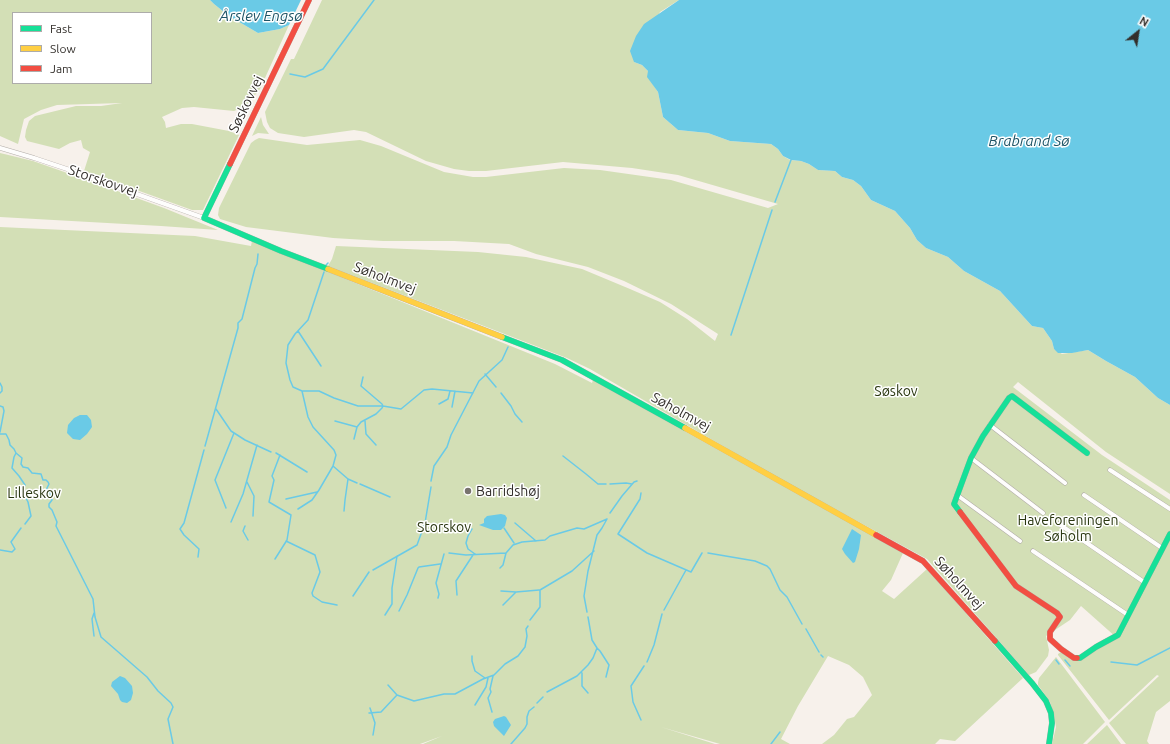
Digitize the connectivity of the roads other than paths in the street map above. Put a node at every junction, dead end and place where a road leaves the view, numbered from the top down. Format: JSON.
{"nodes":[{"id":1,"x":309,"y":0,"type":"edge"},
{"id":2,"x":0,"y":148,"type":"edge"},
{"id":3,"x":204,"y":218,"type":"junction"},
{"id":4,"x":990,"y":425,"type":"junction"},
{"id":5,"x":1087,"y":453,"type":"dead end"},
{"id":6,"x":971,"y":458,"type":"junction"},
{"id":7,"x":1110,"y":470,"type":"dead end"},
{"id":8,"x":1065,"y":483,"type":"dead end"},
{"id":9,"x":957,"y":495,"type":"junction"},
{"id":10,"x":1084,"y":496,"type":"dead end"},
{"id":11,"x":1170,"y":509,"type":"edge"},
{"id":12,"x":1043,"y":513,"type":"dead end"},
{"id":13,"x":1059,"y":524,"type":"dead end"},
{"id":14,"x":1170,"y":534,"type":"edge"},
{"id":15,"x":1020,"y":542,"type":"dead end"},
{"id":16,"x":1162,"y":548,"type":"junction"},
{"id":17,"x":1033,"y":551,"type":"dead end"},
{"id":18,"x":1144,"y":582,"type":"junction"},
{"id":19,"x":1128,"y":615,"type":"junction"},
{"id":20,"x":1049,"y":744,"type":"edge"}],
"edges":[{"from":1,"to":3,"type":"street","name":"Søskovvej"},
{"from":2,"to":3,"type":"street","name":"Storskovvej"},
{"from":3,"to":20,"type":"street","name":"Søholmvej"},
{"from":4,"to":5,"type":"street"},
{"from":4,"to":6,"type":"street"},
{"from":4,"to":8,"type":"street"},
{"from":6,"to":9,"type":"street"},
{"from":6,"to":12,"type":"street"},
{"from":7,"to":11,"type":"street"},
{"from":9,"to":15,"type":"street"},
{"from":9,"to":19,"type":"street"},
{"from":10,"to":16,"type":"street"},
{"from":13,"to":18,"type":"street"},
{"from":14,"to":16,"type":"street"},
{"from":16,"to":18,"type":"street"},
{"from":17,"to":19,"type":"street"},
{"from":18,"to":19,"type":"street"}]}
